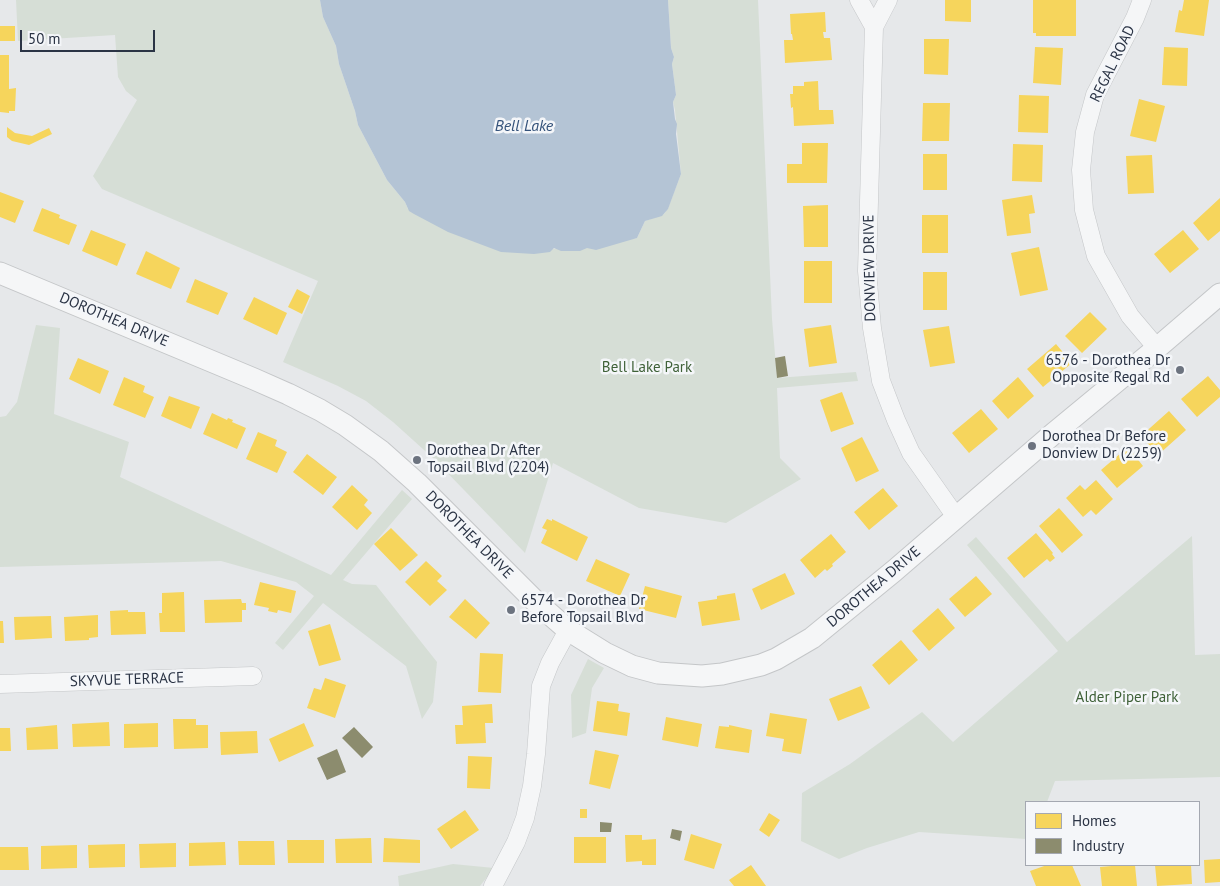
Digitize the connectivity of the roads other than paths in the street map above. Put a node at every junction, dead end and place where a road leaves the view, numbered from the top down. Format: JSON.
{"nodes":[{"id":1,"x":859,"y":0,"type":"edge"},
{"id":2,"x":888,"y":0,"type":"edge"},
{"id":3,"x":1142,"y":0,"type":"edge"},
{"id":4,"x":874,"y":27,"type":"junction"},
{"id":5,"x":0,"y":273,"type":"edge"},
{"id":6,"x":1220,"y":294,"type":"edge"},
{"id":7,"x":1157,"y":348,"type":"junction"},
{"id":8,"x":956,"y":518,"type":"junction"},
{"id":9,"x":568,"y":630,"type":"junction"},
{"id":10,"x":253,"y":676,"type":"dead end"},
{"id":11,"x":0,"y":684,"type":"edge"},
{"id":12,"x":501,"y":884,"type":"edge"}],
"edges":[{"from":1,"to":4,"type":"street"},
{"from":2,"to":4,"type":"street","name":"DONVIEW DRIVE"},
{"from":3,"to":7,"type":"street","name":"REGAL ROAD"},
{"from":4,"to":8,"type":"street","name":"DONVIEW DRIVE"},
{"from":5,"to":9,"type":"street","name":"DOROTHEA DRIVE"},
{"from":6,"to":7,"type":"street","name":"DOROTHEA DRIVE"},
{"from":7,"to":8,"type":"street","name":"DOROTHEA DRIVE"},
{"from":8,"to":9,"type":"street","name":"DOROTHEA DRIVE"},
{"from":9,"to":12,"type":"street"},
{"from":10,"to":11,"type":"street","name":"SKYVUE TERRACE"}]}
